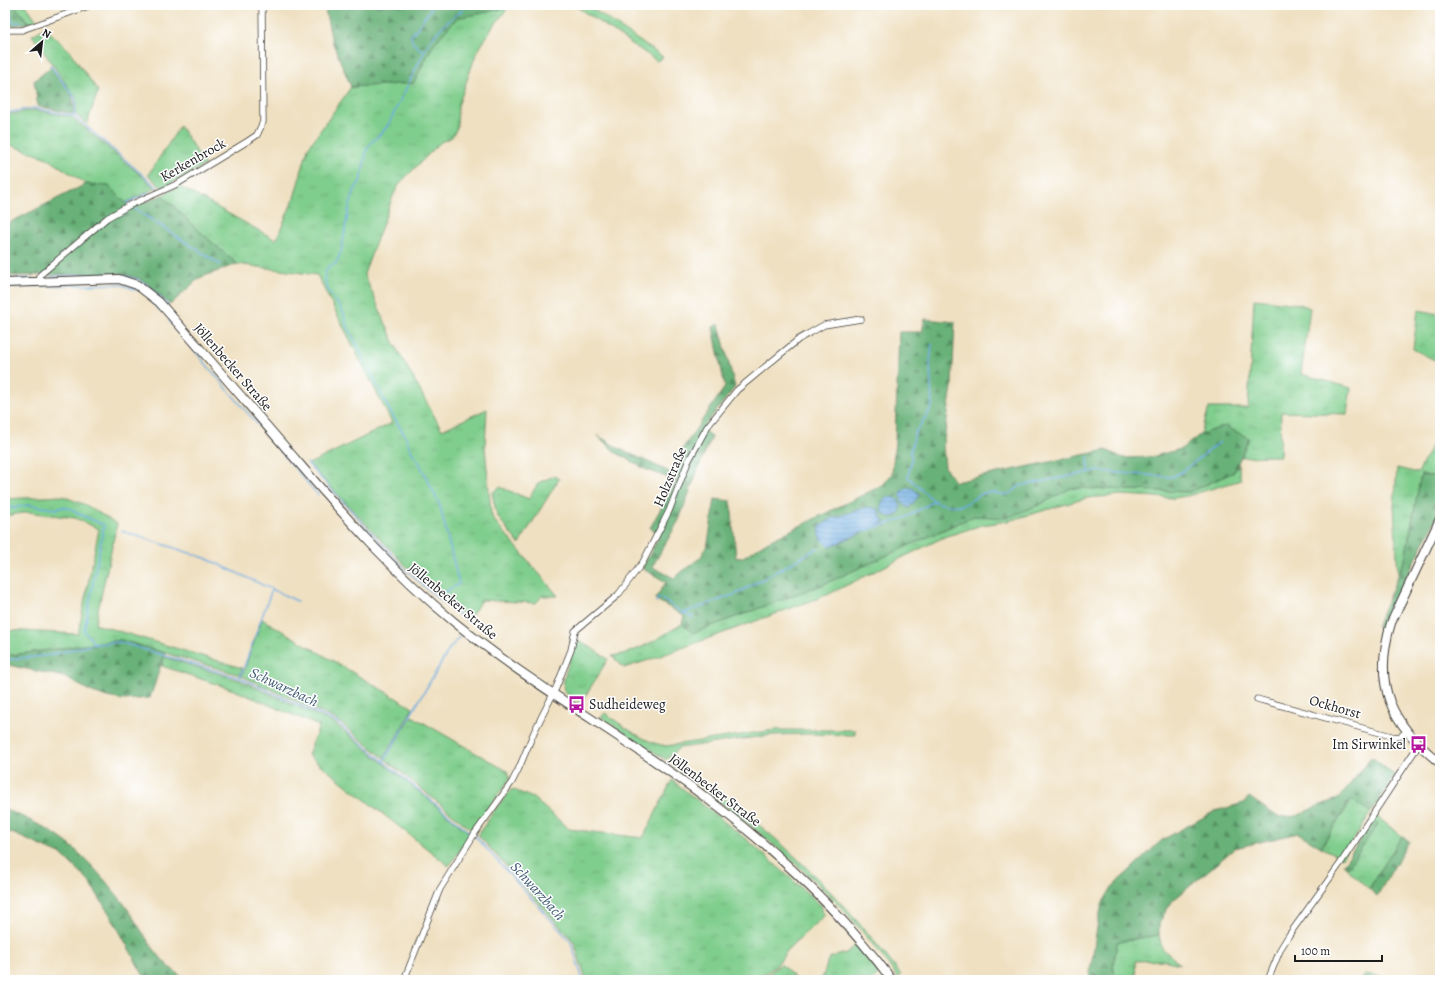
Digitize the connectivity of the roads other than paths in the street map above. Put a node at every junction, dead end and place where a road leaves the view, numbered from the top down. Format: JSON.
{"nodes":[{"id":1,"x":91,"y":5,"type":"edge"},
{"id":2,"x":262,"y":5,"type":"edge"},
{"id":3,"x":5,"y":30,"type":"edge"},
{"id":4,"x":40,"y":282,"type":"junction"},
{"id":5,"x":5,"y":283,"type":"edge"},
{"id":6,"x":861,"y":319,"type":"dead end"},
{"id":7,"x":1440,"y":520,"type":"edge"},
{"id":8,"x":553,"y":694,"type":"junction"},
{"id":9,"x":1257,"y":699,"type":"dead end"},
{"id":10,"x":1406,"y":732,"type":"junction"},
{"id":11,"x":1418,"y":746,"type":"junction"},
{"id":12,"x":1440,"y":763,"type":"edge"},
{"id":13,"x":404,"y":980,"type":"edge"},
{"id":14,"x":892,"y":980,"type":"edge"},
{"id":15,"x":1268,"y":980,"type":"edge"}],
"edges":[{"from":1,"to":3,"type":"street"},
{"from":2,"to":4,"type":"street","name":"Kerkenbrock"},
{"from":4,"to":5,"type":"street","name":"Jöllenbecker Straße"},
{"from":4,"to":8,"type":"street","name":"Jöllenbecker Straße"},
{"from":6,"to":8,"type":"street","name":"Holzstraße"},
{"from":7,"to":10,"type":"street"},
{"from":8,"to":13,"type":"street"},
{"from":8,"to":14,"type":"street","name":"Jöllenbecker Straße"},
{"from":9,"to":10,"type":"street","name":"Ockhorst"},
{"from":10,"to":11,"type":"street"},
{"from":11,"to":12,"type":"street"},
{"from":11,"to":15,"type":"street"}]}
